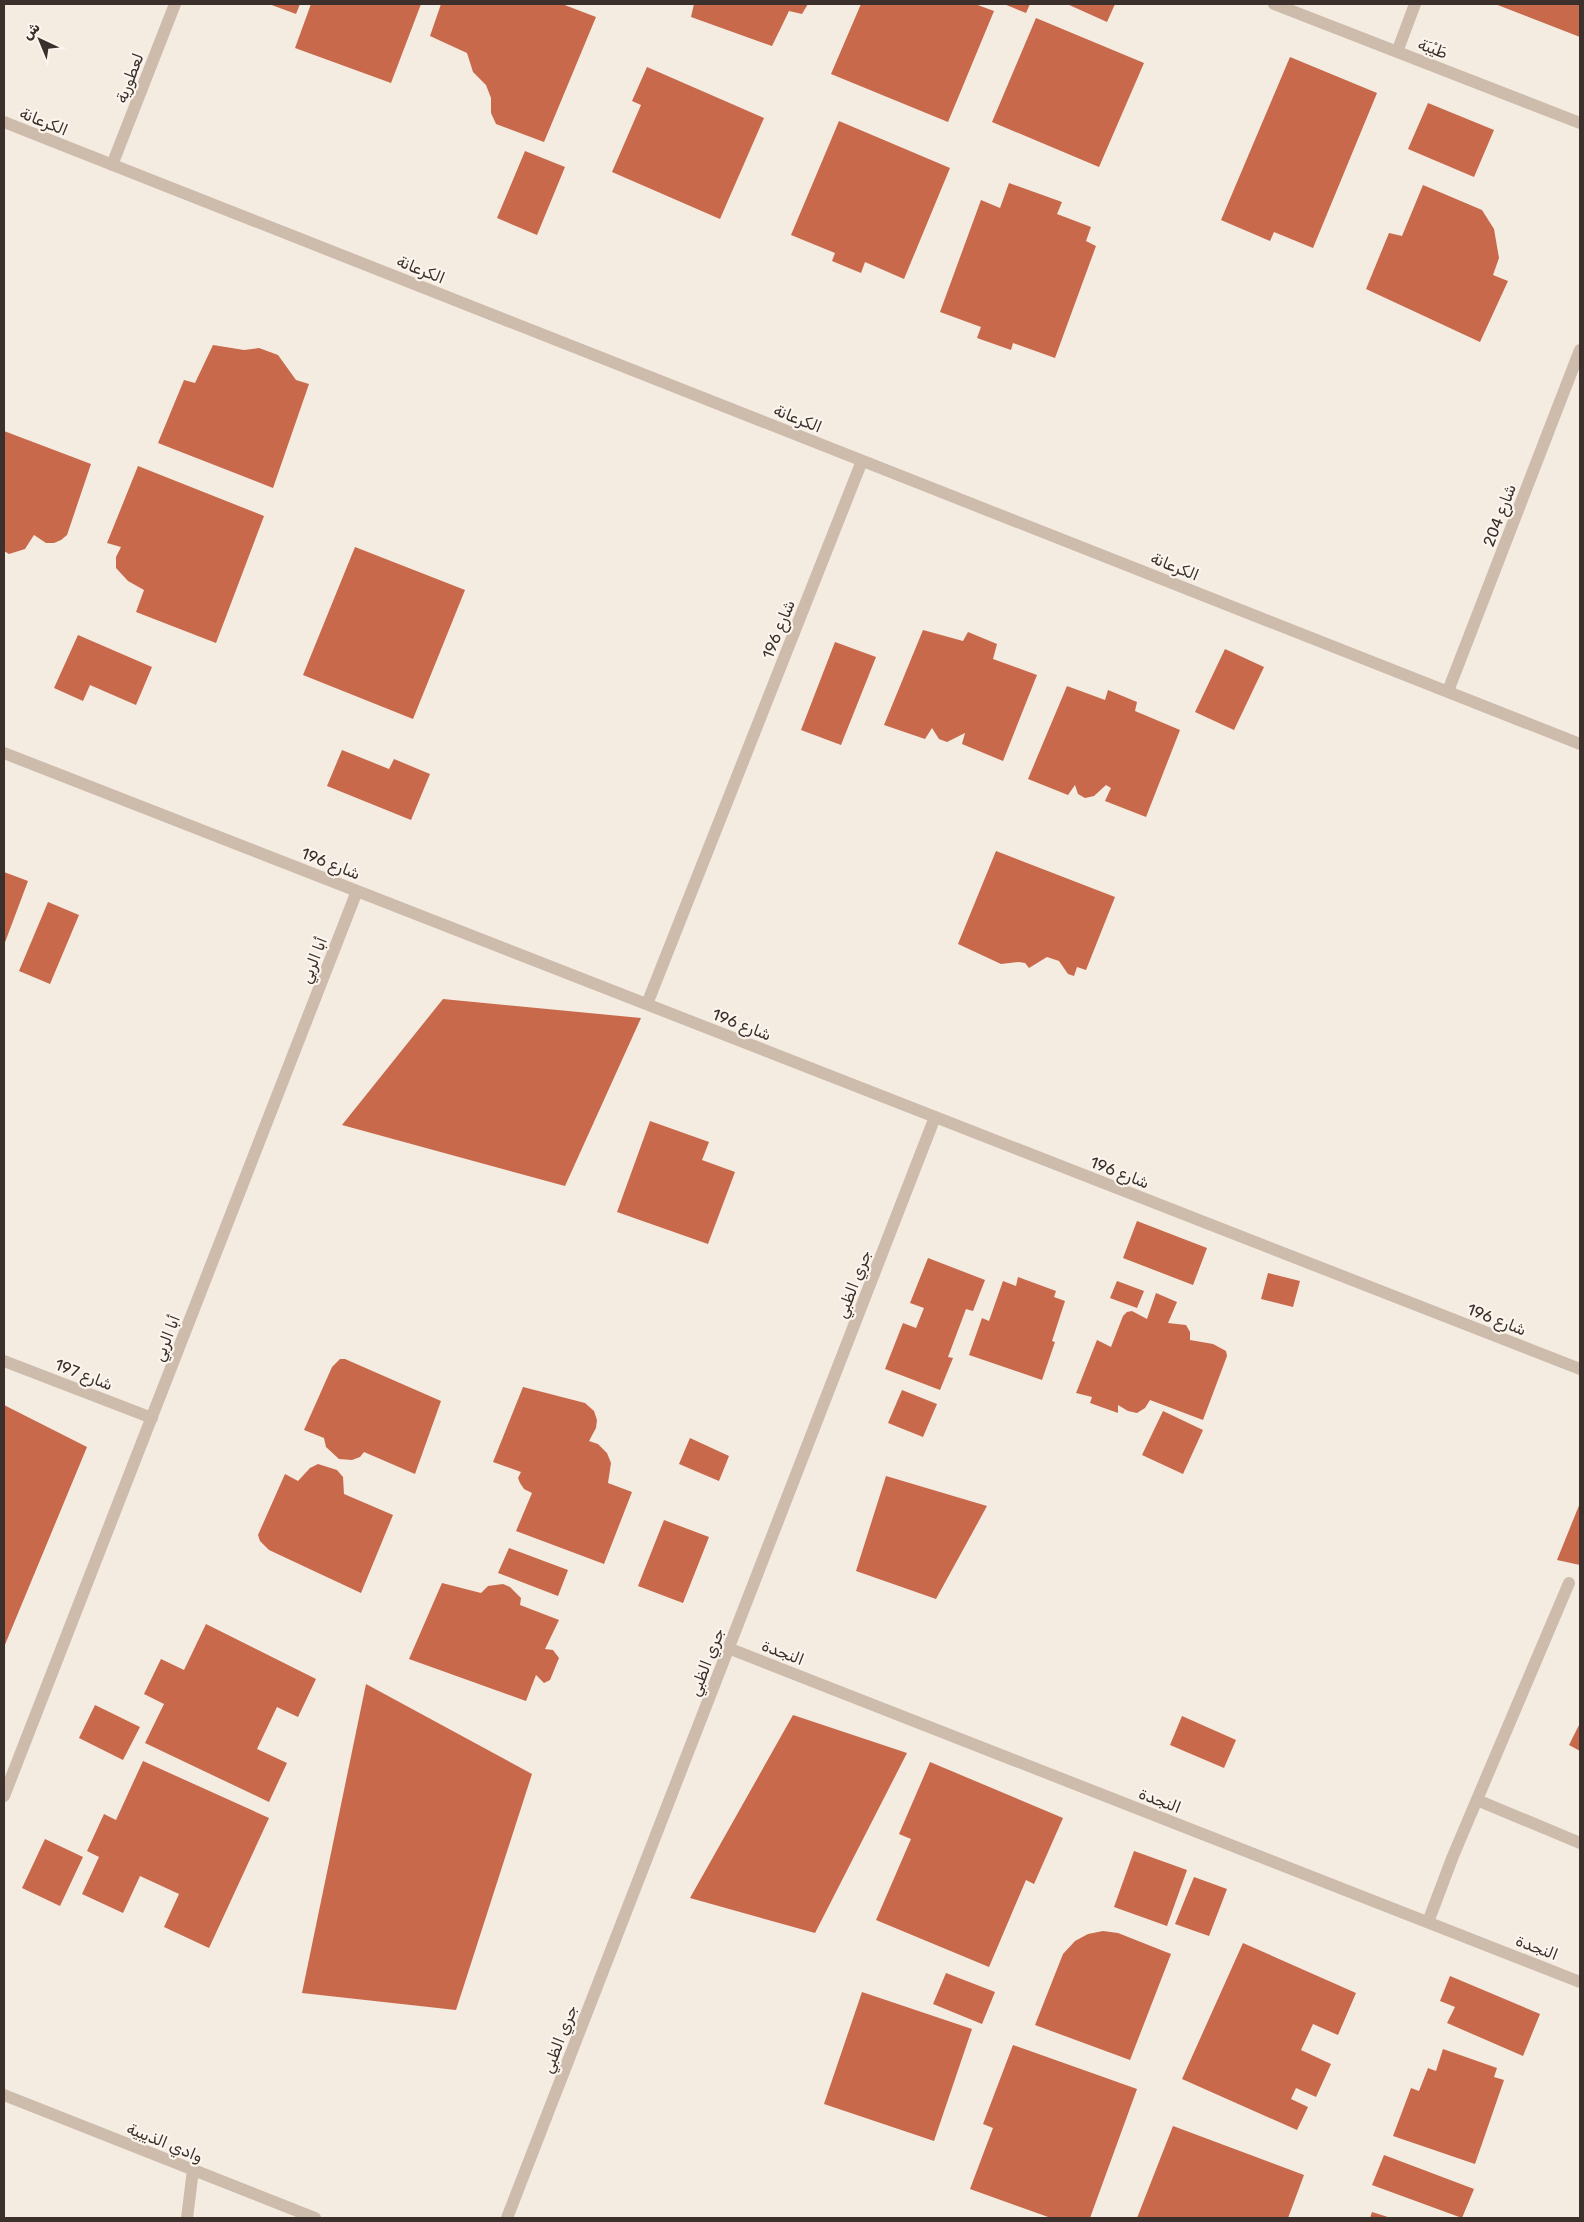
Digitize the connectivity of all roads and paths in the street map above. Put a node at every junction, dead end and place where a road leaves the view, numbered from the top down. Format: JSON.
{"nodes":[{"id":1,"x":175,"y":4,"type":"edge"},
{"id":2,"x":1274,"y":4,"type":"edge"},
{"id":3,"x":1415,"y":4,"type":"edge"},
{"id":4,"x":1397,"y":52,"type":"junction"},
{"id":5,"x":4,"y":122,"type":"edge"},
{"id":6,"x":1580,"y":123,"type":"edge"},
{"id":7,"x":112,"y":165,"type":"junction"},
{"id":8,"x":1580,"y":350,"type":"edge"},
{"id":9,"x":862,"y":460,"type":"junction"},
{"id":10,"x":1448,"y":691,"type":"junction"},
{"id":11,"x":1580,"y":744,"type":"edge"},
{"id":12,"x":4,"y":753,"type":"edge"},
{"id":13,"x":357,"y":891,"type":"junction"},
{"id":14,"x":647,"y":1004,"type":"junction"},
{"id":15,"x":935,"y":1117,"type":"junction"},
{"id":16,"x":4,"y":1360,"type":"edge"},
{"id":17,"x":1580,"y":1369,"type":"edge"},
{"id":18,"x":152,"y":1418,"type":"junction"},
{"id":19,"x":1569,"y":1583,"type":"dead end"},
{"id":20,"x":728,"y":1648,"type":"junction"},
{"id":21,"x":4,"y":1796,"type":"edge"},
{"id":22,"x":1477,"y":1800,"type":"junction"},
{"id":23,"x":1580,"y":1843,"type":"edge"},
{"id":24,"x":1428,"y":1922,"type":"junction"},
{"id":25,"x":1580,"y":1982,"type":"edge"},
{"id":26,"x":4,"y":2095,"type":"edge"},
{"id":27,"x":194,"y":2170,"type":"junction"},
{"id":28,"x":187,"y":2218,"type":"edge"},
{"id":29,"x":315,"y":2218,"type":"edge"},
{"id":30,"x":507,"y":2218,"type":"edge"}],
"edges":[{"from":1,"to":7,"type":"street","name":"لعطورية"},
{"from":2,"to":4,"type":"street","name":"طَيْبَة"},
{"from":3,"to":4,"type":"street"},
{"from":4,"to":6,"type":"street","name":"طَيْبَة"},
{"from":5,"to":7,"type":"street","name":"الكرعانة"},
{"from":7,"to":9,"type":"street","name":"الكرعانة"},
{"from":8,"to":10,"type":"street","name":"شارع 204"},
{"from":9,"to":10,"type":"street","name":"الكرعانة"},
{"from":9,"to":14,"type":"street","name":"شارع 196"},
{"from":10,"to":11,"type":"street","name":"الكرعانة"},
{"from":12,"to":13,"type":"street","name":"شارع 196"},
{"from":13,"to":14,"type":"street","name":"شارع 196"},
{"from":13,"to":18,"type":"street","name":"أبا الربي"},
{"from":14,"to":15,"type":"street","name":"شارع 196"},
{"from":15,"to":17,"type":"street","name":"شارع 196"},
{"from":15,"to":20,"type":"street","name":"جري الظبي"},
{"from":16,"to":18,"type":"street","name":"شارع 197"},
{"from":18,"to":21,"type":"street","name":"أبا الربي"},
{"from":19,"to":22,"type":"street"},
{"from":20,"to":24,"type":"street","name":"النجدة"},
{"from":20,"to":30,"type":"street","name":"جري الظبي"},
{"from":22,"to":23,"type":"street"},
{"from":22,"to":24,"type":"street"},
{"from":24,"to":25,"type":"street","name":"النجدة"},
{"from":26,"to":27,"type":"street","name":"وادي الذيبية"},
{"from":27,"to":28,"type":"street"},
{"from":27,"to":29,"type":"street","name":"وادي الذيبية"}]}
